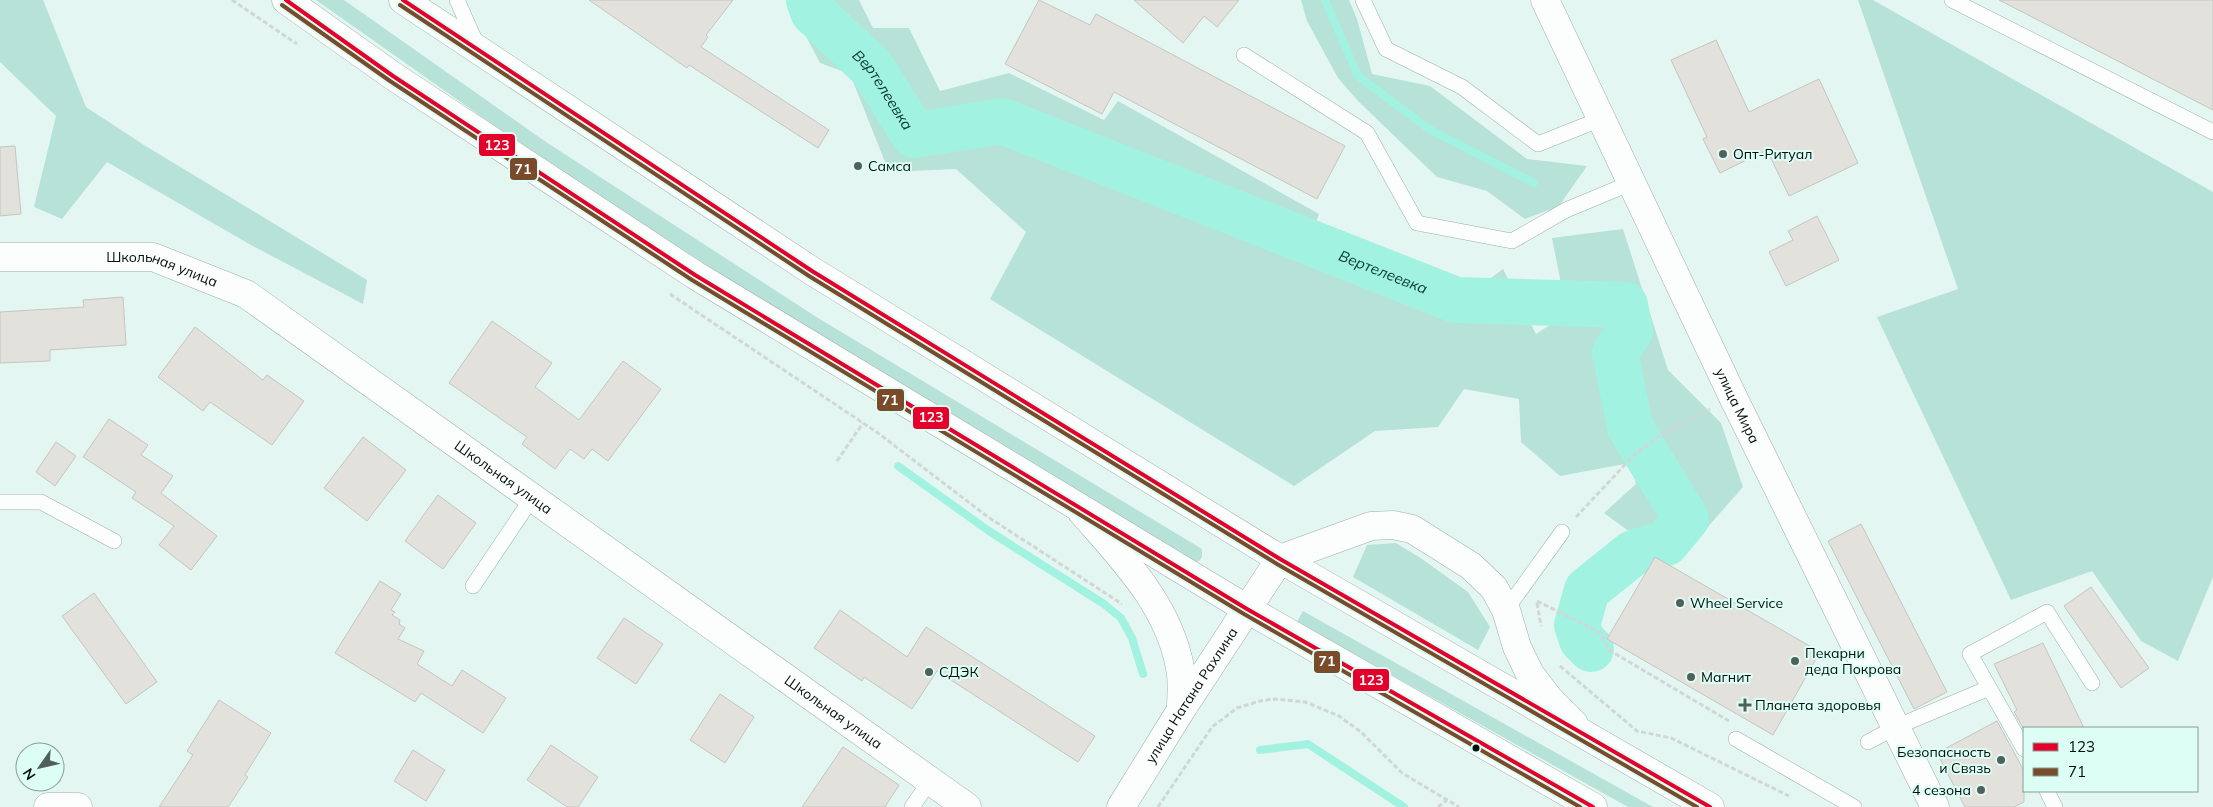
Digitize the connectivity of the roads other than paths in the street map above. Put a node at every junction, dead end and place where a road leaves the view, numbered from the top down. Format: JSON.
{"nodes":[{"id":1,"x":286,"y":0,"type":"edge"},
{"id":2,"x":404,"y":0,"type":"edge"},
{"id":3,"x":457,"y":0,"type":"edge"},
{"id":4,"x":1363,"y":0,"type":"edge"},
{"id":5,"x":1545,"y":0,"type":"edge"},
{"id":6,"x":1952,"y":0,"type":"edge"},
{"id":7,"x":480,"y":51,"type":"junction"},
{"id":8,"x":1244,"y":55,"type":"dead end"},
{"id":9,"x":1601,"y":120,"type":"junction"},
{"id":10,"x":2213,"y":132,"type":"edge"},
{"id":11,"x":1631,"y":183,"type":"junction"},
{"id":12,"x":0,"y":257,"type":"edge"},
{"id":13,"x":532,"y":498,"type":"junction"},
{"id":14,"x":0,"y":502,"type":"edge"},
{"id":15,"x":1076,"y":505,"type":"junction"},
{"id":16,"x":1562,"y":532,"type":"road end"},
{"id":17,"x":114,"y":541,"type":"dead end"},
{"id":18,"x":1280,"y":559,"type":"junction"},
{"id":19,"x":473,"y":586,"type":"dead end"},
{"id":20,"x":1247,"y":610,"type":"junction"},
{"id":21,"x":1506,"y":610,"type":"junction"},
{"id":22,"x":2092,"y":683,"type":"dead end"},
{"id":23,"x":1989,"y":688,"type":"junction"},
{"id":24,"x":1181,"y":710,"type":"junction"},
{"id":25,"x":1896,"y":727,"type":"junction"},
{"id":26,"x":1584,"y":734,"type":"junction"},
{"id":27,"x":1736,"y":739,"type":"road end"},
{"id":28,"x":1868,"y":742,"type":"dead end"},
{"id":29,"x":2023,"y":747,"type":"edge"},
{"id":30,"x":930,"y":781,"type":"junction"},
{"id":31,"x":2048,"y":792,"type":"edge"},
{"id":32,"x":48,"y":807,"type":"edge"},
{"id":33,"x":78,"y":807,"type":"edge"},
{"id":34,"x":912,"y":807,"type":"edge"},
{"id":35,"x":967,"y":807,"type":"edge"},
{"id":36,"x":1121,"y":807,"type":"edge"},
{"id":37,"x":1593,"y":807,"type":"edge"},
{"id":38,"x":1710,"y":807,"type":"edge"},
{"id":39,"x":1854,"y":807,"type":"edge"},
{"id":40,"x":1935,"y":807,"type":"edge"},
{"id":41,"x":2055,"y":807,"type":"edge"}],
"edges":[{"from":1,"to":15,"type":"main road"},
{"from":2,"to":7,"type":"main road"},
{"from":3,"to":7,"type":"lane"},
{"from":4,"to":9,"type":"lane"},
{"from":5,"to":9,"type":"main road","name":"улица Мира"},
{"from":6,"to":10,"type":"lane"},
{"from":7,"to":18,"type":"main road"},
{"from":8,"to":11,"type":"lane"},
{"from":9,"to":11,"type":"main road","name":"улица Мира"},
{"from":11,"to":25,"type":"main road","name":"улица Мира"},
{"from":12,"to":13,"type":"main road","name":"Школьная улица"},
{"from":13,"to":19,"type":"lane"},
{"from":13,"to":30,"type":"main road","name":"Школьная улица"},
{"from":14,"to":17,"type":"lane"},
{"from":15,"to":20,"type":"main road"},
{"from":15,"to":24,"type":"main road"},
{"from":16,"to":21,"type":"lane"},
{"from":18,"to":20,"type":"main road","name":"улица Натана Рахлина"},
{"from":18,"to":21,"type":"main road"},
{"from":18,"to":26,"type":"main road"},
{"from":20,"to":24,"type":"main road","name":"улица Натана Рахлина"},
{"from":20,"to":37,"type":"main road"},
{"from":21,"to":26,"type":"main road"},
{"from":22,"to":23,"type":"lane"},
{"from":23,"to":25,"type":"lane"},
{"from":23,"to":29,"type":"lane"},
{"from":24,"to":36,"type":"main road","name":"улица Натана Рахлина"},
{"from":25,"to":28,"type":"lane"},
{"from":25,"to":40,"type":"main road","name":"улица Мира"},
{"from":26,"to":38,"type":"main road"},
{"from":27,"to":39,"type":"lane"},
{"from":30,"to":34,"type":"lane"},
{"from":30,"to":35,"type":"main road","name":"Школьная улица"},
{"from":31,"to":41,"type":"lane"},
{"from":32,"to":33,"type":"main road"}]}
